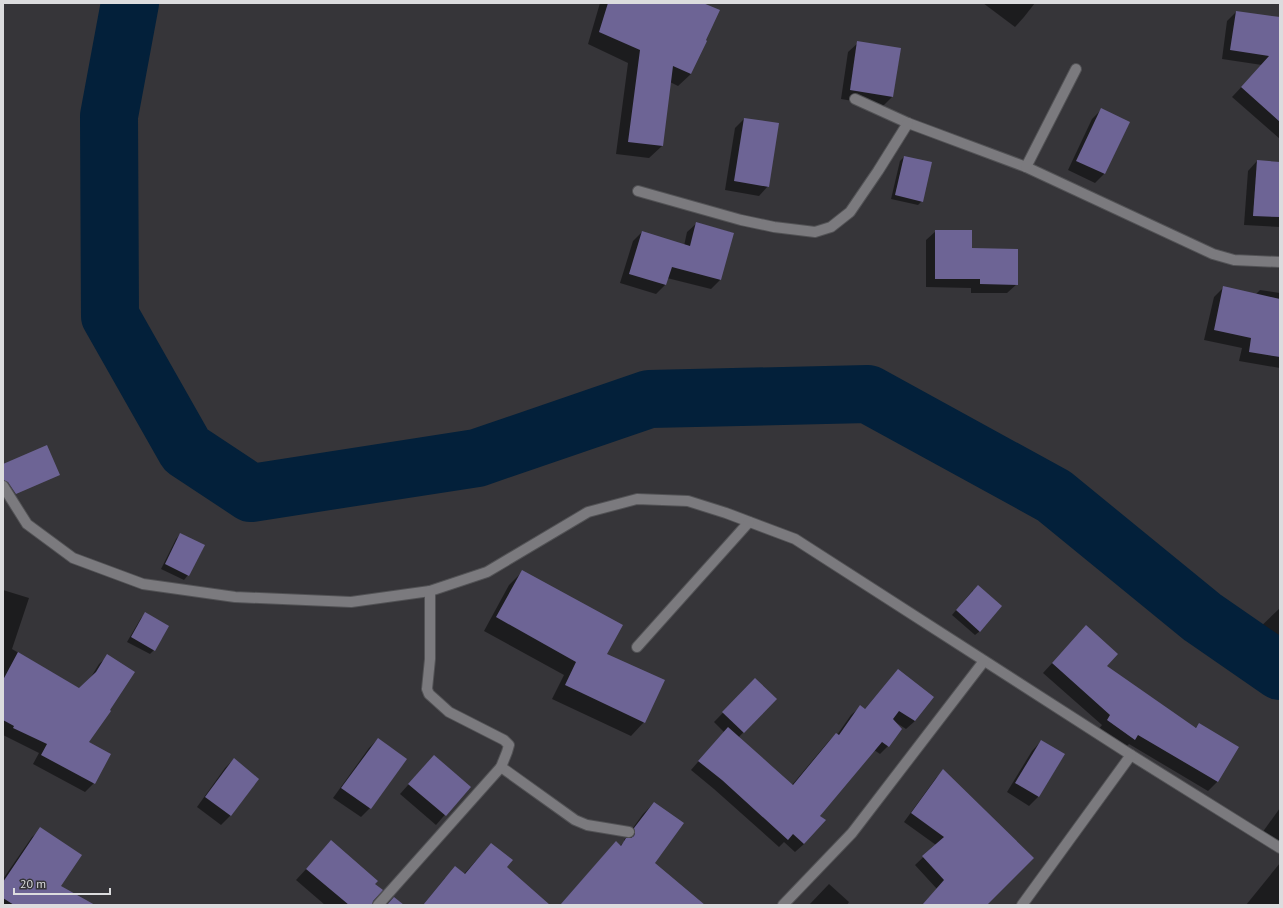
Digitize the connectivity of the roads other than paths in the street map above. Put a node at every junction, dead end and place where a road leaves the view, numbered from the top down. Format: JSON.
{"nodes":[{"id":1,"x":1076,"y":69,"type":"dead end"},
{"id":2,"x":855,"y":99,"type":"dead end"},
{"id":3,"x":908,"y":123,"type":"junction"},
{"id":4,"x":1026,"y":167,"type":"junction"},
{"id":5,"x":638,"y":191,"type":"dead end"},
{"id":6,"x":1280,"y":262,"type":"edge"},
{"id":7,"x":3,"y":486,"type":"edge"},
{"id":8,"x":749,"y":522,"type":"junction"},
{"id":9,"x":430,"y":592,"type":"junction"},
{"id":10,"x":637,"y":647,"type":"dead end"},
{"id":11,"x":984,"y":661,"type":"junction"},
{"id":12,"x":1131,"y":755,"type":"junction"},
{"id":13,"x":501,"y":767,"type":"junction"},
{"id":14,"x":628,"y":832,"type":"dead end"},
{"id":15,"x":1280,"y":848,"type":"edge"},
{"id":16,"x":378,"y":905,"type":"edge"},
{"id":17,"x":783,"y":905,"type":"edge"},
{"id":18,"x":1022,"y":905,"type":"edge"}],
"edges":[{"from":1,"to":4,"type":"street"},
{"from":2,"to":3,"type":"street"},
{"from":3,"to":4,"type":"street"},
{"from":3,"to":5,"type":"street"},
{"from":4,"to":6,"type":"street"},
{"from":7,"to":9,"type":"street"},
{"from":8,"to":9,"type":"street"},
{"from":8,"to":10,"type":"street"},
{"from":8,"to":11,"type":"street"},
{"from":9,"to":13,"type":"street"},
{"from":11,"to":12,"type":"street"},
{"from":11,"to":17,"type":"street"},
{"from":12,"to":15,"type":"street"},
{"from":12,"to":18,"type":"street"},
{"from":13,"to":14,"type":"street"},
{"from":13,"to":16,"type":"street"}]}
